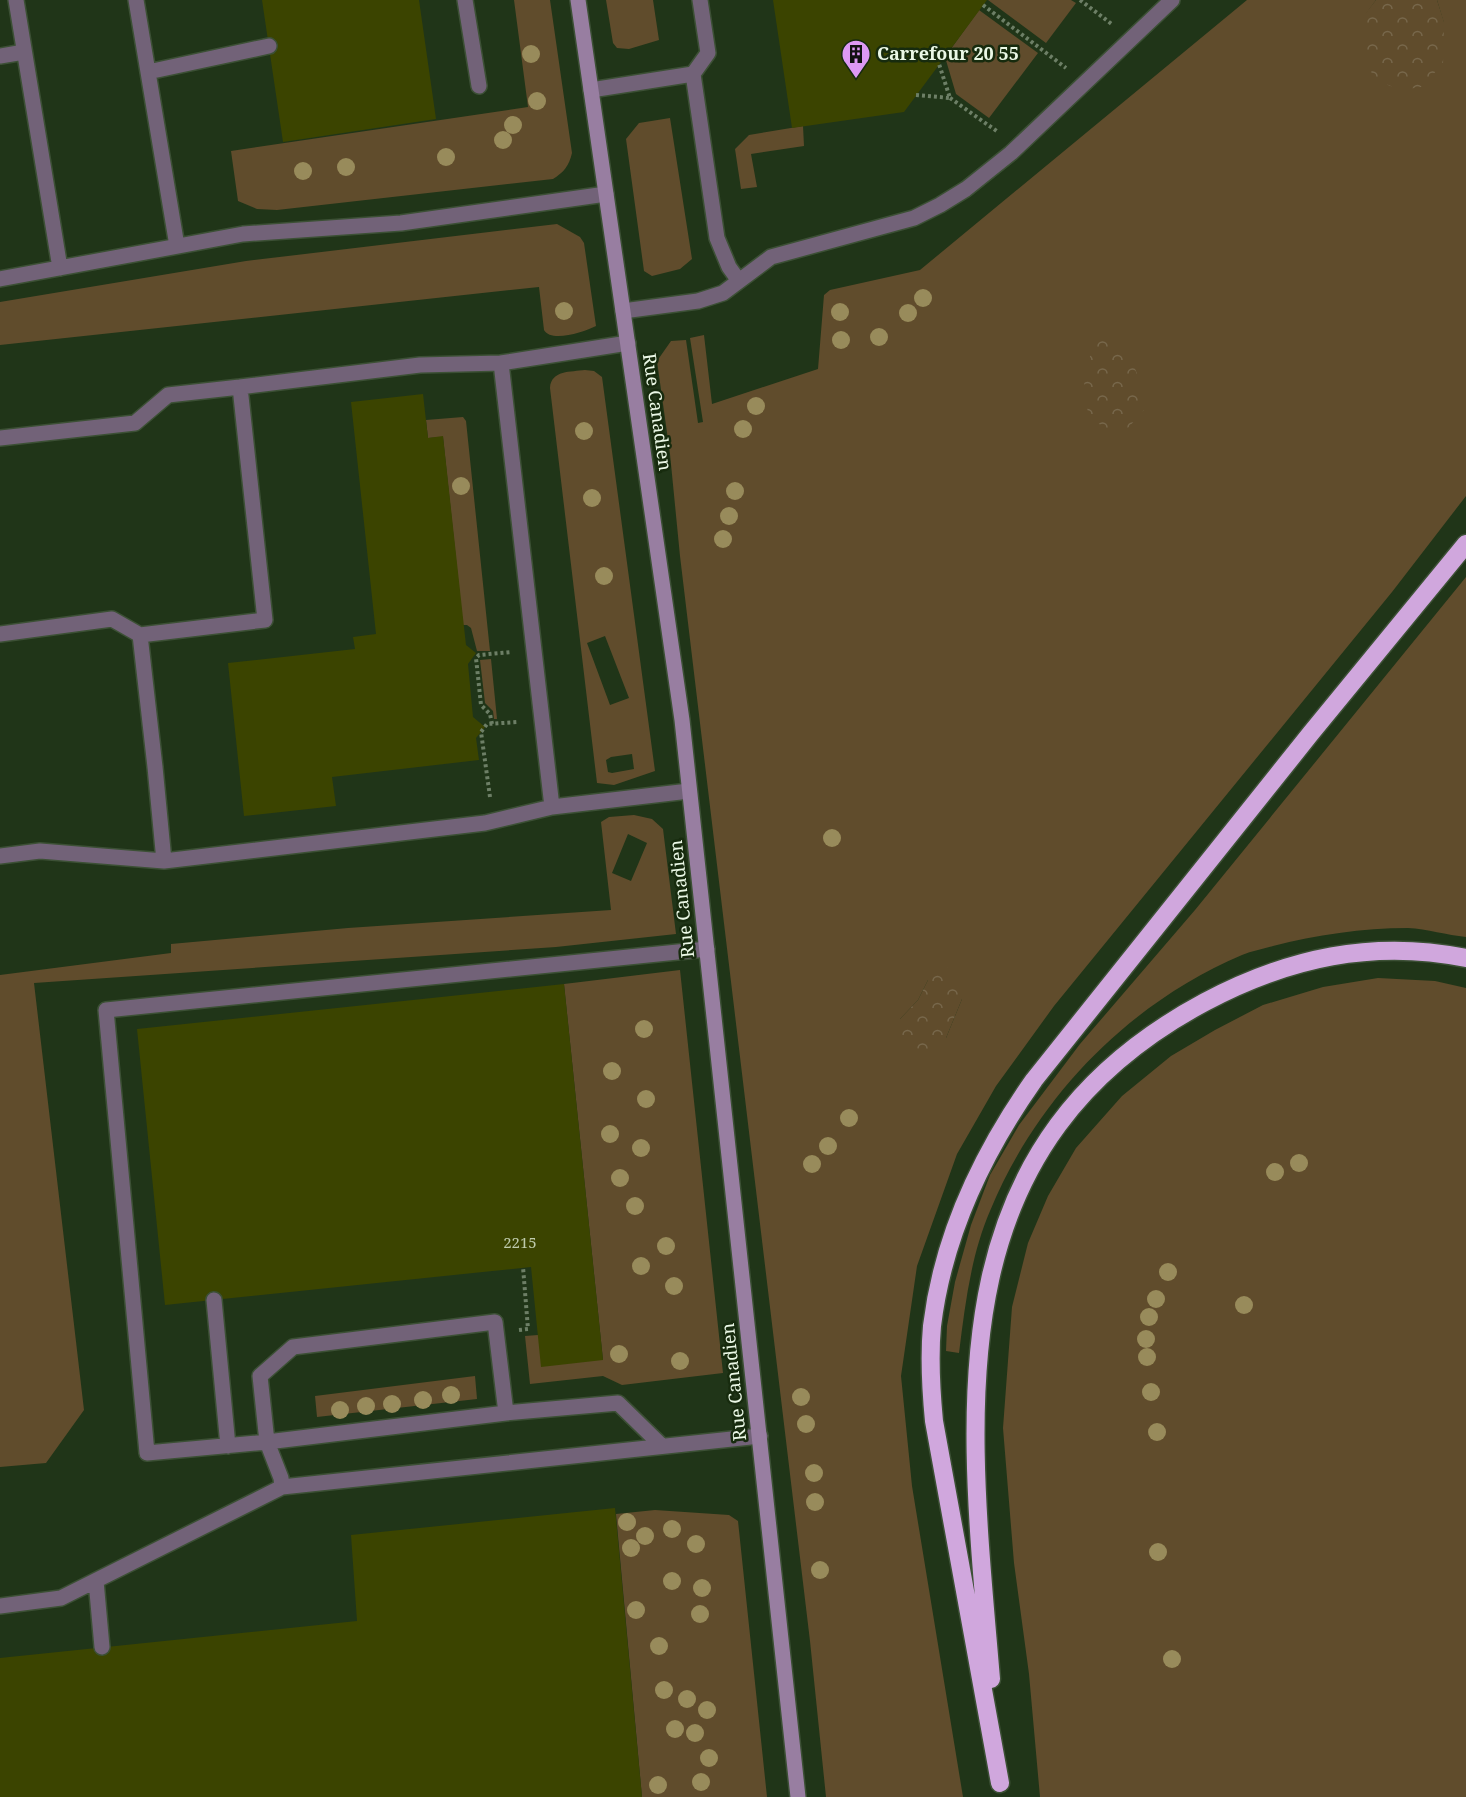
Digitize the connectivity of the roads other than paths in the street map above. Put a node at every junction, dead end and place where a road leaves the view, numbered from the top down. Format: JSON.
{"nodes":[{"id":1,"x":16,"y":0,"type":"edge"},
{"id":2,"x":136,"y":0,"type":"edge"},
{"id":3,"x":465,"y":0,"type":"edge"},
{"id":4,"x":578,"y":0,"type":"edge"},
{"id":5,"x":700,"y":0,"type":"edge"},
{"id":6,"x":1172,"y":0,"type":"edge"},
{"id":7,"x":269,"y":46,"type":"dead end"},
{"id":8,"x":24,"y":52,"type":"junction"},
{"id":9,"x":0,"y":56,"type":"edge"},
{"id":10,"x":148,"y":72,"type":"junction"},
{"id":11,"x":693,"y":74,"type":"junction"},
{"id":12,"x":479,"y":86,"type":"dead end"},
{"id":13,"x":591,"y":90,"type":"junction"},
{"id":14,"x":606,"y":194,"type":"junction"},
{"id":15,"x":177,"y":246,"type":"junction"},
{"id":16,"x":60,"y":268,"type":"junction"},
{"id":17,"x":0,"y":279,"type":"edge"},
{"id":18,"x":739,"y":281,"type":"junction"},
{"id":19,"x":623,"y":311,"type":"junction"},
{"id":20,"x":628,"y":343,"type":"junction"},
{"id":21,"x":501,"y":363,"type":"junction"},
{"id":22,"x":240,"y":387,"type":"junction"},
{"id":23,"x":0,"y":438,"type":"edge"},
{"id":24,"x":1466,"y":544,"type":"edge"},
{"id":25,"x":0,"y":634,"type":"edge"},
{"id":26,"x":140,"y":635,"type":"junction"},
{"id":27,"x":689,"y":791,"type":"junction"},
{"id":28,"x":552,"y":807,"type":"junction"},
{"id":29,"x":0,"y":856,"type":"edge"},
{"id":30,"x":164,"y":861,"type":"junction"},
{"id":31,"x":707,"y":949,"type":"junction"},
{"id":32,"x":1466,"y":958,"type":"edge"},
{"id":33,"x":214,"y":1300,"type":"dead end"},
{"id":34,"x":506,"y":1413,"type":"junction"},
{"id":35,"x":760,"y":1436,"type":"junction"},
{"id":36,"x":267,"y":1442,"type":"junction"},
{"id":37,"x":228,"y":1446,"type":"junction"},
{"id":38,"x":662,"y":1446,"type":"junction"},
{"id":39,"x":282,"y":1487,"type":"junction"},
{"id":40,"x":96,"y":1581,"type":"junction"},
{"id":41,"x":0,"y":1606,"type":"edge"},
{"id":42,"x":102,"y":1647,"type":"dead end"},
{"id":43,"x":1001,"y":1790,"type":"edge"},
{"id":44,"x":798,"y":1797,"type":"edge"}],
"edges":[{"from":1,"to":8,"type":"lane"},
{"from":2,"to":10,"type":"lane"},
{"from":3,"to":12,"type":"lane"},
{"from":4,"to":13,"type":"street","name":"Rue Canadien"},
{"from":5,"to":11,"type":"lane"},
{"from":6,"to":18,"type":"lane"},
{"from":7,"to":10,"type":"lane"},
{"from":8,"to":9,"type":"lane"},
{"from":8,"to":16,"type":"lane"},
{"from":10,"to":15,"type":"lane"},
{"from":11,"to":13,"type":"lane"},
{"from":11,"to":18,"type":"lane"},
{"from":13,"to":14,"type":"street","name":"Rue Canadien"},
{"from":14,"to":15,"type":"lane"},
{"from":14,"to":19,"type":"street","name":"Rue Canadien"},
{"from":15,"to":16,"type":"lane"},
{"from":16,"to":17,"type":"lane"},
{"from":18,"to":19,"type":"lane"},
{"from":19,"to":20,"type":"street","name":"Rue Canadien"},
{"from":20,"to":21,"type":"lane"},
{"from":20,"to":27,"type":"street","name":"Rue Canadien"},
{"from":21,"to":22,"type":"lane"},
{"from":21,"to":28,"type":"lane"},
{"from":22,"to":23,"type":"lane"},
{"from":22,"to":26,"type":"lane"},
{"from":24,"to":43,"type":"highway"},
{"from":25,"to":26,"type":"lane"},
{"from":26,"to":30,"type":"lane"},
{"from":27,"to":28,"type":"lane"},
{"from":27,"to":31,"type":"street","name":"Rue Canadien"},
{"from":28,"to":30,"type":"lane"},
{"from":29,"to":30,"type":"lane"},
{"from":31,"to":35,"type":"street","name":"Rue Canadien"},
{"from":31,"to":37,"type":"lane"},
{"from":32,"to":43,"type":"highway"},
{"from":33,"to":37,"type":"lane"},
{"from":34,"to":36,"type":"lane"},
{"from":34,"to":36,"type":"lane"},
{"from":34,"to":38,"type":"lane"},
{"from":35,"to":38,"type":"lane"},
{"from":35,"to":44,"type":"street","name":"Rue Canadien"},
{"from":36,"to":37,"type":"lane"},
{"from":36,"to":39,"type":"lane"},
{"from":38,"to":39,"type":"lane"},
{"from":39,"to":40,"type":"lane"},
{"from":40,"to":41,"type":"lane"},
{"from":40,"to":42,"type":"lane"}]}
